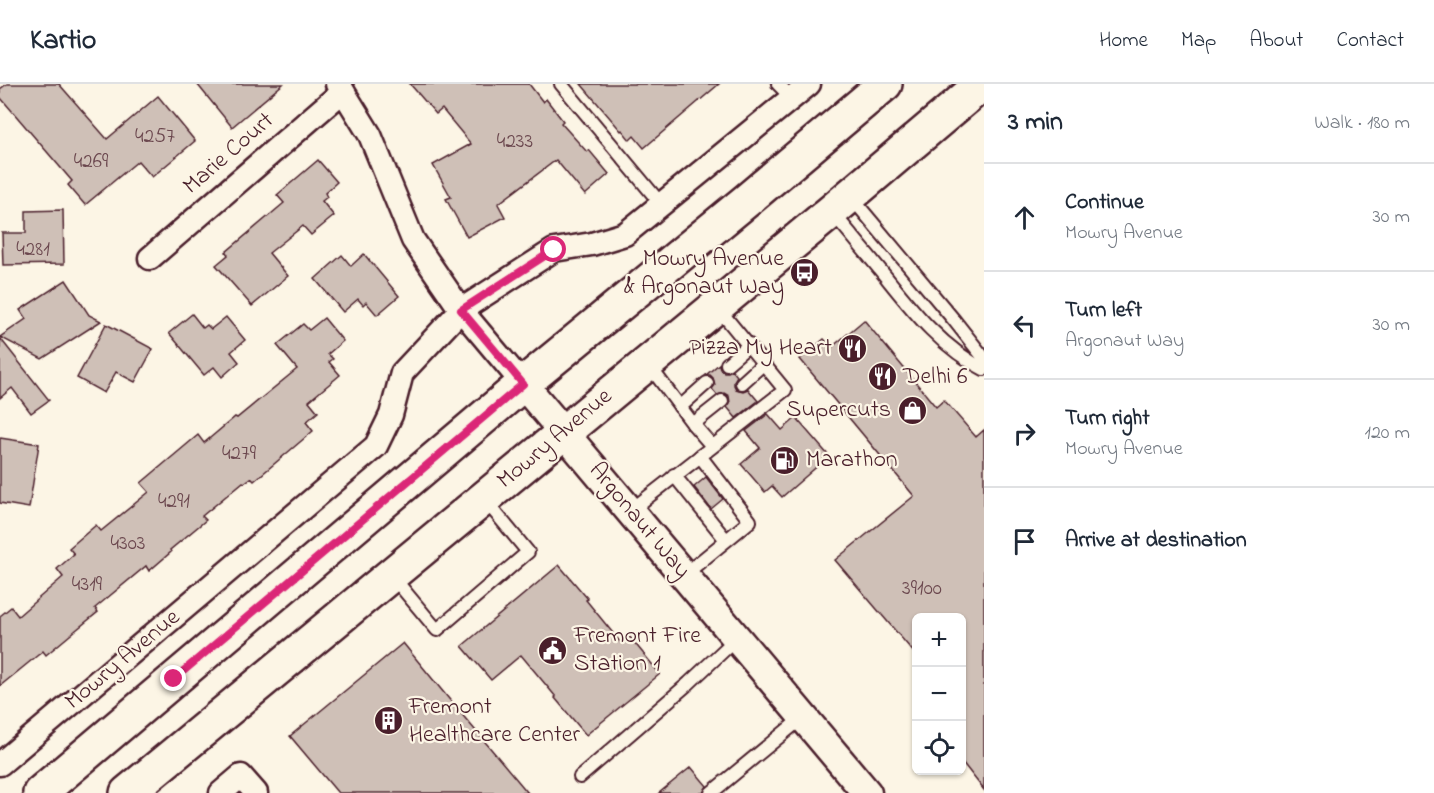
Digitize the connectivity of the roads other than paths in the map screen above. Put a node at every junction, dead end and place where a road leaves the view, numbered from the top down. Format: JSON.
{"nodes":[{"id":1,"x":561,"y":84,"type":"edge"},
{"id":2,"x":885,"y":84,"type":"edge"},
{"id":3,"x":981,"y":84,"type":"edge"},
{"id":4,"x":340,"y":87,"type":"edge"},
{"id":5,"x":793,"y":89,"type":"edge"},
{"id":6,"x":841,"y":203,"type":"junction"},
{"id":7,"x":662,"y":204,"type":"junction"},
{"id":8,"x":150,"y":258,"type":"dead end"},
{"id":9,"x":717,"y":306,"type":"junction"},
{"id":10,"x":461,"y":310,"type":"junction"},
{"id":11,"x":749,"y":345,"type":"junction"},
{"id":12,"x":984,"y":358,"type":"edge"},
{"id":13,"x":647,"y":363,"type":"junction"},
{"id":14,"x":764,"y":363,"type":"junction"},
{"id":15,"x":727,"y":364,"type":"dead end"},
{"id":16,"x":984,"y":369,"type":"edge"},
{"id":17,"x":707,"y":383,"type":"dead end"},
{"id":18,"x":742,"y":383,"type":"dead end"},
{"id":19,"x":523,"y":384,"type":"junction"},
{"id":20,"x":722,"y":400,"type":"dead end"},
{"id":21,"x":680,"y":407,"type":"junction"},
{"id":22,"x":693,"y":424,"type":"junction"},
{"id":23,"x":564,"y":432,"type":"junction"},
{"id":24,"x":712,"y":446,"type":"junction"},
{"id":25,"x":700,"y":456,"type":"junction"},
{"id":26,"x":674,"y":475,"type":"junction"},
{"id":27,"x":484,"y":498,"type":"junction"},
{"id":28,"x":630,"y":511,"type":"junction"},
{"id":29,"x":726,"y":540,"type":"junction"},
{"id":30,"x":391,"y":575,"type":"junction"},
{"id":31,"x":684,"y":575,"type":"junction"},
{"id":32,"x":737,"y":638,"type":"junction"},
{"id":33,"x":803,"y":717,"type":"junction"},
{"id":34,"x":0,"y":764,"type":"edge"},
{"id":35,"x":579,"y":777,"type":"dead end"},
{"id":36,"x":249,"y":785,"type":"edge"},
{"id":37,"x":40,"y":793,"type":"edge"},
{"id":38,"x":127,"y":793,"type":"edge"},
{"id":39,"x":221,"y":793,"type":"edge"},
{"id":40,"x":711,"y":793,"type":"edge"},
{"id":41,"x":867,"y":793,"type":"edge"}],
"edges":[{"from":1,"to":7,"type":"lane"},
{"from":2,"to":19,"type":"main road","name":"Mowry Avenue"},
{"from":3,"to":6,"type":"main road","name":"Mowry Avenue"},
{"from":4,"to":8,"type":"street","name":"Marie Court"},
{"from":4,"to":10,"type":"street","name":"Argonaut Way"},
{"from":5,"to":7,"type":"street","name":"Mowry Avenue"},
{"from":6,"to":9,"type":"main road","name":"Mowry Avenue"},
{"from":6,"to":12,"type":"lane"},
{"from":6,"to":16,"type":"lane"},
{"from":7,"to":10,"type":"street","name":"Mowry Avenue"},
{"from":9,"to":11,"type":"lane"},
{"from":9,"to":13,"type":"main road","name":"Mowry Avenue"},
{"from":10,"to":19,"type":"street","name":"Argonaut Way"},
{"from":10,"to":34,"type":"street","name":"Mowry Avenue"},
{"from":11,"to":14,"type":"lane"},
{"from":11,"to":15,"type":"lane"},
{"from":13,"to":21,"type":"lane"},
{"from":13,"to":23,"type":"main road","name":"Mowry Avenue"},
{"from":14,"to":18,"type":"lane"},
{"from":14,"to":24,"type":"lane"},
{"from":17,"to":21,"type":"lane"},
{"from":19,"to":23,"type":"street","name":"Argonaut Way"},
{"from":19,"to":37,"type":"main road","name":"Mowry Avenue"},
{"from":20,"to":22,"type":"lane"},
{"from":21,"to":22,"type":"lane"},
{"from":22,"to":24,"type":"lane"},
{"from":23,"to":27,"type":"main road","name":"Mowry Avenue"},
{"from":23,"to":28,"type":"street","name":"Argonaut Way"},
{"from":24,"to":25,"type":"lane"},
{"from":25,"to":26,"type":"lane"},
{"from":25,"to":29,"type":"lane"},
{"from":26,"to":28,"type":"lane"},
{"from":26,"to":29,"type":"lane"},
{"from":27,"to":30,"type":"main road","name":"Mowry Avenue"},
{"from":27,"to":30,"type":"lane"},
{"from":28,"to":31,"type":"street","name":"Argonaut Way"},
{"from":29,"to":31,"type":"lane"},
{"from":30,"to":38,"type":"main road","name":"Mowry Avenue"},
{"from":31,"to":32,"type":"street","name":"Argonaut Way"},
{"from":32,"to":33,"type":"street","name":"Argonaut Way"},
{"from":32,"to":35,"type":"lane"},
{"from":33,"to":40,"type":"lane"},
{"from":33,"to":41,"type":"street","name":"Argonaut Way"},
{"from":36,"to":39,"type":"street"}]}
